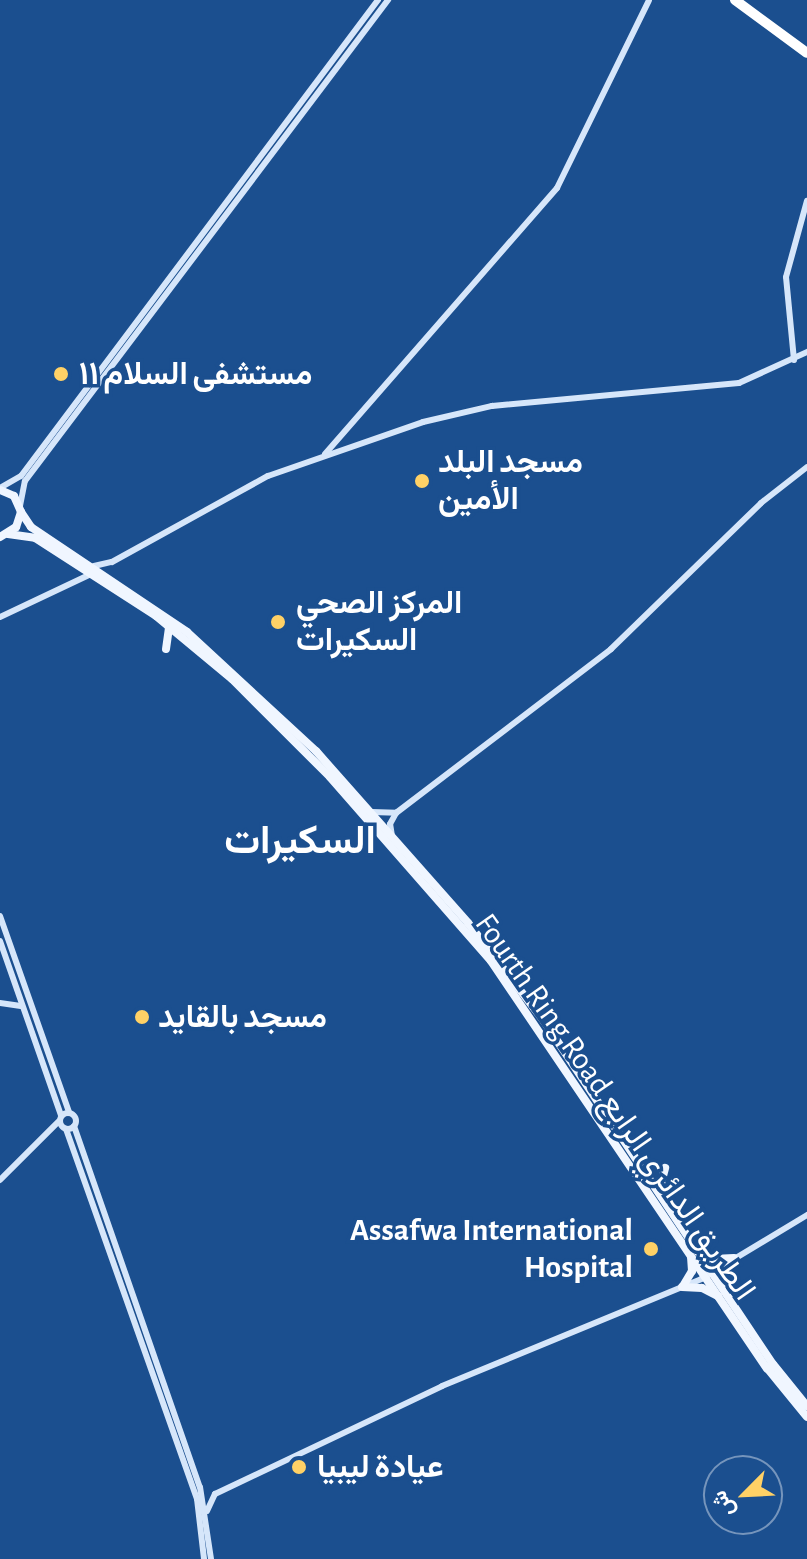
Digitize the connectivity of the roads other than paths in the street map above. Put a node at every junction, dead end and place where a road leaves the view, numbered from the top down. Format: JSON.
{"nodes":[{"id":1,"x":378,"y":0,"type":"edge"},
{"id":2,"x":388,"y":0,"type":"edge"},
{"id":3,"x":649,"y":0,"type":"edge"},
{"id":4,"x":735,"y":0,"type":"edge"},
{"id":5,"x":746,"y":0,"type":"edge"},
{"id":6,"x":807,"y":46,"type":"edge"},
{"id":7,"x":807,"y":53,"type":"edge"},
{"id":8,"x":330,"y":71,"type":"junction"},
{"id":9,"x":807,"y":201,"type":"edge"},
{"id":10,"x":807,"y":352,"type":"edge"},
{"id":11,"x":794,"y":360,"type":"junction"},
{"id":12,"x":323,"y":456,"type":"junction"},
{"id":13,"x":807,"y":467,"type":"edge"},
{"id":14,"x":0,"y":489,"type":"edge"},
{"id":15,"x":20,"y":509,"type":"junction"},
{"id":16,"x":4,"y":536,"type":"edge"},
{"id":17,"x":112,"y":562,"type":"junction"},
{"id":18,"x":94,"y":570,"type":"junction"},
{"id":19,"x":108,"y":575,"type":"junction"},
{"id":20,"x":0,"y":617,"type":"edge"},
{"id":21,"x":168,"y":626,"type":"junction"},
{"id":22,"x":187,"y":642,"type":"junction"},
{"id":23,"x":368,"y":810,"type":"junction"},
{"id":24,"x":396,"y":813,"type":"junction"},
{"id":25,"x":394,"y":839,"type":"junction"},
{"id":26,"x":0,"y":916,"type":"edge"},
{"id":27,"x":0,"y":941,"type":"edge"},
{"id":28,"x":493,"y":959,"type":"junction"},
{"id":29,"x":16,"y":986,"type":"junction"},
{"id":30,"x":10,"y":1001,"type":"junction"},
{"id":31,"x":0,"y":1003,"type":"edge"},
{"id":32,"x":24,"y":1009,"type":"junction"},
{"id":33,"x":63,"y":1116,"type":"junction"},
{"id":34,"x":74,"y":1126,"type":"junction"},
{"id":35,"x":65,"y":1128,"type":"junction"},
{"id":36,"x":49,"y":1136,"type":"junction"},
{"id":37,"x":644,"y":1168,"type":"junction"},
{"id":38,"x":0,"y":1180,"type":"edge"},
{"id":39,"x":659,"y":1191,"type":"junction"},
{"id":40,"x":807,"y":1215,"type":"edge"},
{"id":41,"x":693,"y":1249,"type":"junction"},
{"id":42,"x":732,"y":1259,"type":"junction"},
{"id":43,"x":708,"y":1273,"type":"junction"},
{"id":44,"x":683,"y":1286,"type":"junction"},
{"id":45,"x":722,"y":1294,"type":"junction"},
{"id":46,"x":149,"y":1353,"type":"junction"},
{"id":47,"x":807,"y":1406,"type":"edge"},
{"id":48,"x":807,"y":1417,"type":"edge"},
{"id":49,"x":200,"y":1487,"type":"junction"},
{"id":50,"x":215,"y":1494,"type":"junction"},
{"id":51,"x":207,"y":1511,"type":"junction"},
{"id":52,"x":204,"y":1559,"type":"edge"},
{"id":53,"x":211,"y":1559,"type":"edge"}],
"edges":[{"from":1,"to":8,"type":"main road"},
{"from":2,"to":8,"type":"main road"},
{"from":3,"to":12,"type":"main road"},
{"from":4,"to":7,"type":"highway"},
{"from":5,"to":6,"type":"highway"},
{"from":8,"to":14,"type":"main road"},
{"from":8,"to":15,"type":"main road"},
{"from":9,"to":11,"type":"main road"},
{"from":10,"to":11,"type":"main road"},
{"from":11,"to":12,"type":"main road"},
{"from":12,"to":17,"type":"main road"},
{"from":13,"to":24,"type":"main road"},
{"from":14,"to":15,"type":"main road","name":"Fourth Ring Road الطريق الدائري الرابع"},
{"from":15,"to":16,"type":"main road"},
{"from":15,"to":18,"type":"main road","name":"Fourth Ring Road الطريق الدائري الرابع"},
{"from":16,"to":18,"type":"main road","name":"Fourth Ring Road الطريق الدائري الرابع"},
{"from":17,"to":18,"type":"main road"},
{"from":17,"to":19,"type":"main road"},
{"from":18,"to":19,"type":"main road","name":"Fourth Ring Road الطريق الدائري الرابع"},
{"from":18,"to":20,"type":"main road"},
{"from":18,"to":21,"type":"main road","name":"Fourth Ring Road الطريق الدائري الرابع"},
{"from":19,"to":23,"type":"main road","name":"Fourth Ring Road الطريق الدائري الرابع"},
{"from":21,"to":22,"type":"main road","name":"Fourth Ring Road الطريق الدائري الرابع"},
{"from":21,"to":22,"type":"main road"},
{"from":22,"to":28,"type":"main road","name":"Fourth Ring Road الطريق الدائري الرابع"},
{"from":23,"to":24,"type":"main road"},
{"from":23,"to":25,"type":"main road","name":"Fourth Ring Road الطريق الدائري الرابع"},
{"from":24,"to":25,"type":"main road"},
{"from":25,"to":28,"type":"main road","name":"Fourth Ring Road الطريق الدائري الرابع"},
{"from":26,"to":33,"type":"main road"},
{"from":27,"to":29,"type":"main road"},
{"from":28,"to":37,"type":"main road","name":"Fourth Ring Road الطريق الدائري الرابع"},
{"from":28,"to":41,"type":"main road","name":"Fourth Ring Road الطريق الدائري الرابع"},
{"from":29,"to":30,"type":"main road"},
{"from":29,"to":32,"type":"main road"},
{"from":30,"to":31,"type":"main road"},
{"from":30,"to":32,"type":"main road"},
{"from":32,"to":33,"type":"main road"},
{"from":33,"to":34,"type":"main road"},
{"from":33,"to":35,"type":"main road"},
{"from":33,"to":36,"type":"main road"},
{"from":34,"to":35,"type":"main road"},
{"from":34,"to":46,"type":"main road"},
{"from":35,"to":36,"type":"main road"},
{"from":35,"to":46,"type":"main road"},
{"from":36,"to":38,"type":"main road"},
{"from":37,"to":39,"type":"main road","name":"Fourth Ring Road الطريق الدائري الرابع"},
{"from":37,"to":39,"type":"main road"},
{"from":39,"to":41,"type":"main road","name":"Fourth Ring Road الطريق الدائري الرابع"},
{"from":40,"to":42,"type":"main road"},
{"from":41,"to":42,"type":"main road"},
{"from":41,"to":43,"type":"main road","name":"Fourth Ring Road الطريق الدائري الرابع"},
{"from":41,"to":44,"type":"main road"},
{"from":42,"to":43,"type":"main road"},
{"from":42,"to":45,"type":"main road"},
{"from":43,"to":44,"type":"main road"},
{"from":43,"to":45,"type":"main road","name":"Fourth Ring Road الطريق الدائري الرابع"},
{"from":44,"to":45,"type":"main road"},
{"from":44,"to":50,"type":"main road"},
{"from":45,"to":47,"type":"main road","name":"Fourth Ring Road الطريق الدائري الرابع"},
{"from":45,"to":48,"type":"main road","name":"Fourth Ring Road الطريق الدائري الرابع"},
{"from":46,"to":49,"type":"main road"},
{"from":46,"to":52,"type":"main road"},
{"from":49,"to":50,"type":"main road"},
{"from":49,"to":51,"type":"main road"},
{"from":50,"to":51,"type":"main road"},
{"from":51,"to":53,"type":"main road"}]}
